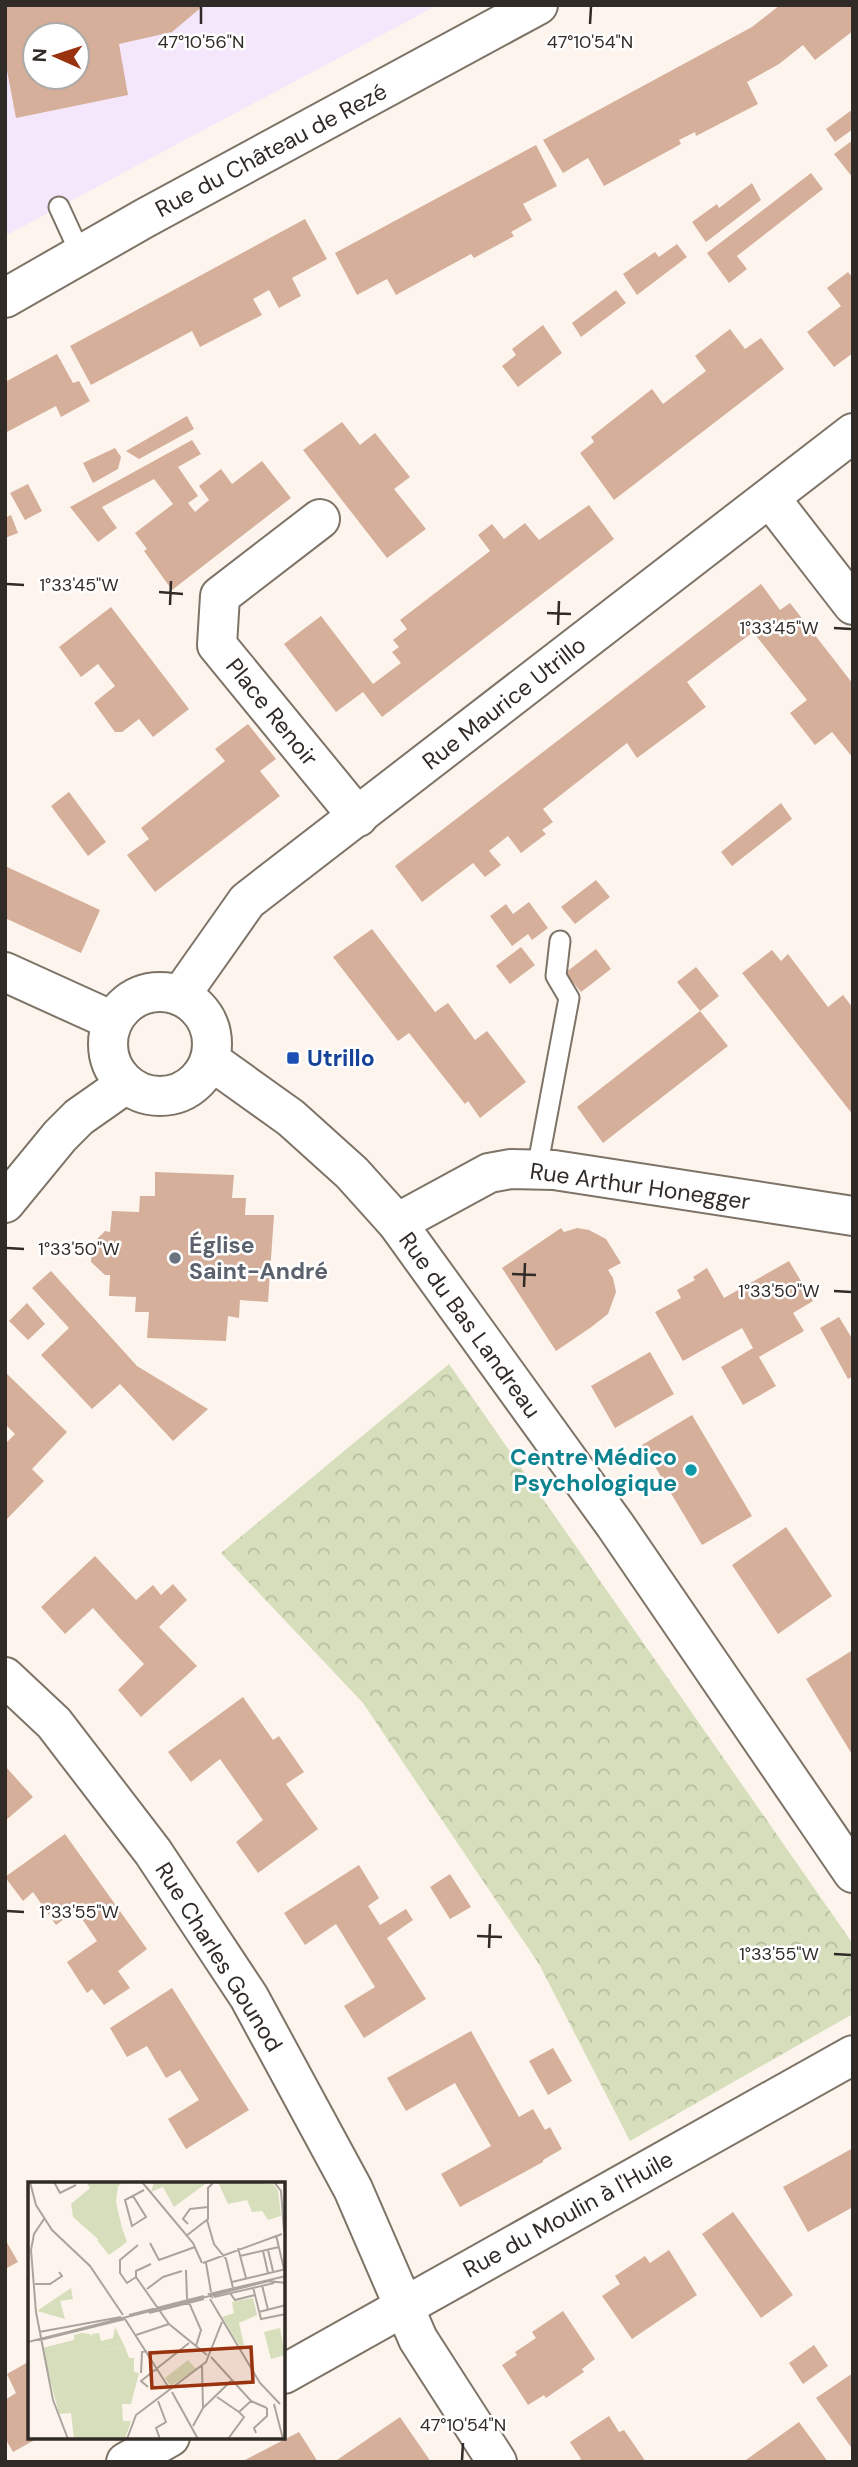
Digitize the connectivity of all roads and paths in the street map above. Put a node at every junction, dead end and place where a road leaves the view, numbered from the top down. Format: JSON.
{"nodes":[{"id":1,"x":538,"y":5,"type":"edge"},
{"id":2,"x":59,"y":207,"type":"dead end"},
{"id":3,"x":81,"y":255,"type":"junction"},
{"id":4,"x":5,"y":298,"type":"edge"},
{"id":5,"x":853,"y":433,"type":"edge"},
{"id":6,"x":770,"y":498,"type":"junction"},
{"id":7,"x":320,"y":519,"type":"dead end"},
{"id":8,"x":853,"y":605,"type":"edge"},
{"id":9,"x":358,"y":817,"type":"junction"},
{"id":10,"x":560,"y":942,"type":"dead end"},
{"id":11,"x":5,"y":972,"type":"edge"},
{"id":12,"x":180,"y":996,"type":"junction"},
{"id":13,"x":113,"y":1021,"type":"junction"},
{"id":14,"x":210,"y":1060,"type":"junction"},
{"id":15,"x":126,"y":1084,"type":"junction"},
{"id":16,"x":537,"y":1170,"type":"junction"},
{"id":17,"x":5,"y":1203,"type":"edge"},
{"id":18,"x":853,"y":1216,"type":"edge"},
{"id":19,"x":397,"y":1223,"type":"junction"},
{"id":20,"x":5,"y":1676,"type":"edge"},
{"id":21,"x":853,"y":1873,"type":"edge"},
{"id":22,"x":853,"y":2055,"type":"edge"},
{"id":23,"x":403,"y":2307,"type":"junction"},
{"id":24,"x":285,"y":2373,"type":"edge"},
{"id":25,"x":167,"y":2439,"type":"edge"},
{"id":26,"x":127,"y":2462,"type":"edge"},
{"id":27,"x":497,"y":2462,"type":"edge"}],
"edges":[{"from":1,"to":3,"type":"street","name":"Rue du Château de Rezé"},
{"from":2,"to":3,"type":"lane"},
{"from":3,"to":4,"type":"street","name":"Rue du Château de Rezé"},
{"from":5,"to":6,"type":"street","name":"Rue Maurice Utrillo"},
{"from":6,"to":8,"type":"street"},
{"from":6,"to":9,"type":"street","name":"Rue Maurice Utrillo"},
{"from":7,"to":9,"type":"street","name":"Place Renoir"},
{"from":9,"to":12,"type":"street","name":"Rue Maurice Utrillo"},
{"from":10,"to":16,"type":"lane"},
{"from":11,"to":13,"type":"street"},
{"from":12,"to":13,"type":"street"},
{"from":12,"to":14,"type":"street"},
{"from":13,"to":15,"type":"street"},
{"from":14,"to":15,"type":"street"},
{"from":14,"to":19,"type":"street","name":"Rue du Bas Landreau"},
{"from":15,"to":17,"type":"street"},
{"from":16,"to":18,"type":"street","name":"Rue Arthur Honegger"},
{"from":16,"to":19,"type":"street","name":"Rue Arthur Honegger"},
{"from":19,"to":21,"type":"street","name":"Rue du Bas Landreau"},
{"from":20,"to":23,"type":"street","name":"Rue Charles Gounod"},
{"from":22,"to":23,"type":"street","name":"Rue du Moulin à l'Huile"},
{"from":23,"to":24,"type":"street","name":"Rue du Moulin à l'Huile"},
{"from":23,"to":27,"type":"street","name":"Rue Charles Gounod"},
{"from":25,"to":26,"type":"street"}]}
